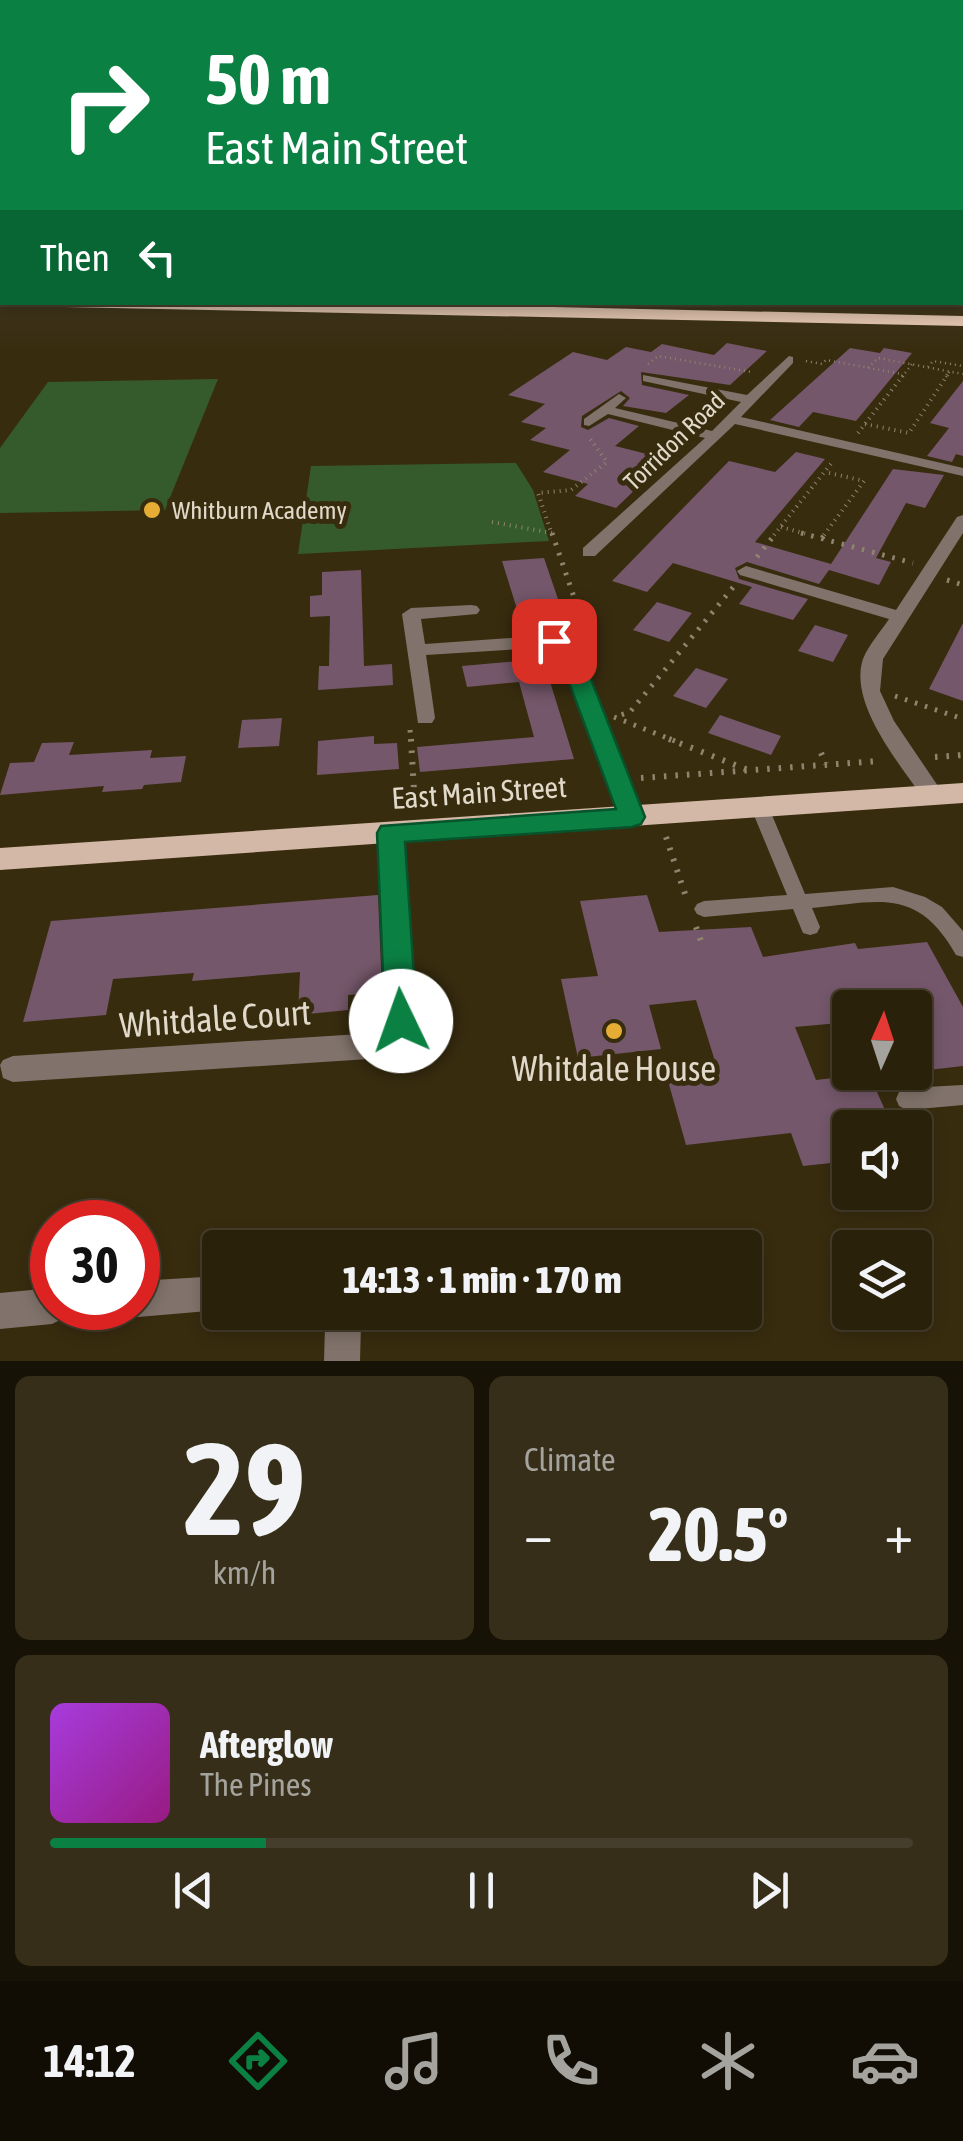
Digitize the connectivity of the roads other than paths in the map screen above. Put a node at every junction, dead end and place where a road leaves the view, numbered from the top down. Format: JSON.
{"nodes":[{"id":1,"x":215,"y":305,"type":"edge"},
{"id":2,"x":648,"y":305,"type":"edge"},
{"id":3,"x":963,"y":312,"type":"edge"},
{"id":4,"x":963,"y":320,"type":"edge"},
{"id":5,"x":788,"y":360,"type":"road end"},
{"id":6,"x":660,"y":368,"type":"dead end"},
{"id":7,"x":647,"y":378,"type":"junction"},
{"id":8,"x":634,"y":389,"type":"dead end"},
{"id":9,"x":619,"y":398,"type":"dead end"},
{"id":10,"x":750,"y":400,"type":"junction"},
{"id":11,"x":605,"y":409,"type":"junction"},
{"id":12,"x":732,"y":419,"type":"junction"},
{"id":13,"x":590,"y":422,"type":"dead end"},
{"id":14,"x":715,"y":436,"type":"junction"},
{"id":15,"x":963,"y":472,"type":"edge"},
{"id":16,"x":963,"y":520,"type":"edge"},
{"id":17,"x":589,"y":552,"type":"dead end"},
{"id":18,"x":948,"y":559,"type":"edge"},
{"id":19,"x":746,"y":571,"type":"road end"},
{"id":20,"x":471,"y":610,"type":"dead end"},
{"id":21,"x":902,"y":617,"type":"junction"},
{"id":22,"x":418,"y":650,"type":"junction"},
{"id":23,"x":425,"y":718,"type":"road end"},
{"id":24,"x":948,"y":794,"type":"edge"},
{"id":25,"x":760,"y":808,"type":"junction"},
{"id":26,"x":645,"y":816,"type":"junction"},
{"id":27,"x":404,"y":832,"type":"junction"},
{"id":28,"x":0,"y":858,"type":"edge"},
{"id":29,"x":799,"y":901,"type":"junction"},
{"id":30,"x":704,"y":909,"type":"dead end"},
{"id":31,"x":810,"y":927,"type":"dead end"},
{"id":32,"x":963,"y":949,"type":"edge"},
{"id":33,"x":13,"y":1069,"type":"dead end"},
{"id":34,"x":963,"y":1095,"type":"edge"},
{"id":35,"x":907,"y":1100,"type":"dead end"},
{"id":36,"x":202,"y":1295,"type":"edge"},
{"id":37,"x":160,"y":1298,"type":"edge"},
{"id":38,"x":30,"y":1308,"type":"edge"},
{"id":39,"x":0,"y":1310,"type":"edge"},
{"id":40,"x":343,"y":1330,"type":"edge"},
{"id":41,"x":342,"y":1361,"type":"edge"}],
"edges":[{"from":1,"to":4,"type":"highway"},
{"from":2,"to":3,"type":"highway"},
{"from":5,"to":10,"type":"street","name":"Torridon Road"},
{"from":6,"to":7,"type":"street"},
{"from":7,"to":8,"type":"street"},
{"from":7,"to":10,"type":"street"},
{"from":9,"to":11,"type":"street"},
{"from":10,"to":12,"type":"street","name":"Torridon Road"},
{"from":11,"to":13,"type":"street"},
{"from":11,"to":14,"type":"street"},
{"from":12,"to":14,"type":"street","name":"Torridon Road"},
{"from":12,"to":15,"type":"street"},
{"from":14,"to":17,"type":"street","name":"Torridon Road"},
{"from":16,"to":18,"type":"street"},
{"from":18,"to":21,"type":"street"},
{"from":19,"to":21,"type":"street"},
{"from":20,"to":22,"type":"street"},
{"from":21,"to":24,"type":"street"},
{"from":22,"to":23,"type":"street"},
{"from":22,"to":26,"type":"street"},
{"from":24,"to":25,"type":"main road","name":"East Main Street"},
{"from":25,"to":26,"type":"main road","name":"East Main Street"},
{"from":25,"to":29,"type":"lane"},
{"from":26,"to":27,"type":"main road","name":"East Main Street"},
{"from":27,"to":28,"type":"main road","name":"East Main Street"},
{"from":27,"to":33,"type":"street","name":"Whitdale Court"},
{"from":29,"to":30,"type":"lane"},
{"from":29,"to":31,"type":"lane"},
{"from":29,"to":32,"type":"lane"},
{"from":34,"to":35,"type":"lane"},
{"from":36,"to":37,"type":"street"},
{"from":38,"to":39,"type":"street"},
{"from":40,"to":41,"type":"street"}]}
